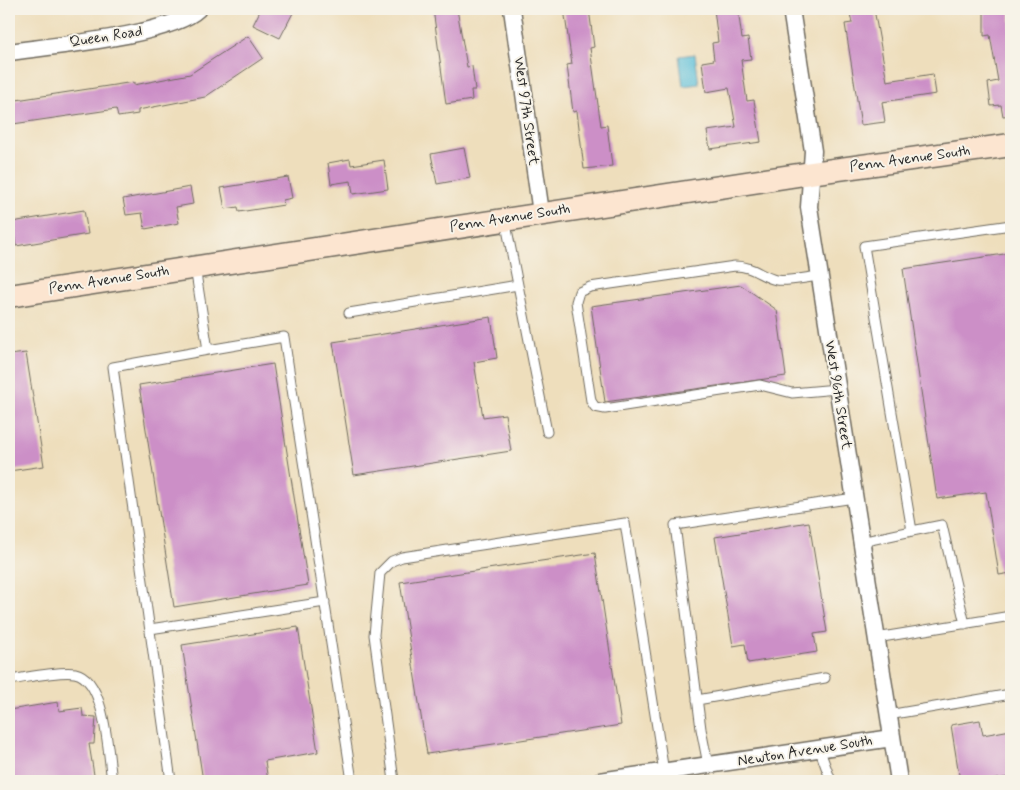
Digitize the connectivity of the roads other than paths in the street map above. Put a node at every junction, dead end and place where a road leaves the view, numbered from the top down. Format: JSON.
{"nodes":[{"id":1,"x":198,"y":9,"type":"edge"},
{"id":2,"x":512,"y":9,"type":"edge"},
{"id":3,"x":791,"y":9,"type":"edge"},
{"id":4,"x":9,"y":52,"type":"edge"},
{"id":5,"x":1011,"y":145,"type":"edge"},
{"id":6,"x":810,"y":173,"type":"junction"},
{"id":7,"x":541,"y":213,"type":"junction"},
{"id":8,"x":505,"y":219,"type":"junction"},
{"id":9,"x":1011,"y":225,"type":"edge"},
{"id":10,"x":195,"y":267,"type":"junction"},
{"id":11,"x":820,"y":276,"type":"junction"},
{"id":12,"x":518,"y":285,"type":"junction"},
{"id":13,"x":9,"y":296,"type":"edge"},
{"id":14,"x":349,"y":313,"type":"dead end"},
{"id":15,"x":208,"y":350,"type":"junction"},
{"id":16,"x":837,"y":389,"type":"junction"},
{"id":17,"x":547,"y":432,"type":"dead end"},
{"id":18,"x":854,"y":498,"type":"junction"},
{"id":19,"x":912,"y":531,"type":"junction"},
{"id":20,"x":861,"y":542,"type":"junction"},
{"id":21,"x":325,"y":602,"type":"junction"},
{"id":22,"x":1011,"y":616,"type":"edge"},
{"id":23,"x":965,"y":624,"type":"junction"},
{"id":24,"x":150,"y":630,"type":"junction"},
{"id":25,"x":876,"y":638,"type":"junction"},
{"id":26,"x":825,"y":678,"type":"dead end"},
{"id":27,"x":9,"y":680,"type":"edge"},
{"id":28,"x":1011,"y":694,"type":"edge"},
{"id":29,"x":697,"y":700,"type":"junction"},
{"id":30,"x":888,"y":714,"type":"junction"},
{"id":31,"x":892,"y":738,"type":"junction"},
{"id":32,"x":819,"y":748,"type":"junction"},
{"id":33,"x":708,"y":765,"type":"junction"},
{"id":34,"x":664,"y":772,"type":"junction"},
{"id":35,"x":624,"y":779,"type":"edge"},
{"id":36,"x":112,"y":781,"type":"edge"},
{"id":37,"x":171,"y":781,"type":"edge"},
{"id":38,"x":352,"y":781,"type":"edge"},
{"id":39,"x":394,"y":781,"type":"edge"},
{"id":40,"x":600,"y":781,"type":"edge"},
{"id":41,"x":831,"y":781,"type":"edge"},
{"id":42,"x":898,"y":781,"type":"edge"}],
"edges":[{"from":1,"to":4,"type":"street","name":"Queen Road"},
{"from":2,"to":7,"type":"street","name":"West 97th Street"},
{"from":3,"to":6,"type":"street","name":"West 96th Street"},
{"from":5,"to":6,"type":"main road","name":"Penn Avenue South"},
{"from":6,"to":7,"type":"main road","name":"Penn Avenue South"},
{"from":6,"to":11,"type":"street","name":"West 96th Street"},
{"from":7,"to":8,"type":"main road","name":"Penn Avenue South"},
{"from":8,"to":10,"type":"main road","name":"Penn Avenue South"},
{"from":8,"to":12,"type":"lane"},
{"from":9,"to":19,"type":"lane"},
{"from":10,"to":13,"type":"main road","name":"Penn Avenue South"},
{"from":10,"to":15,"type":"lane"},
{"from":11,"to":16,"type":"street","name":"West 96th Street"},
{"from":11,"to":16,"type":"lane"},
{"from":12,"to":14,"type":"lane"},
{"from":12,"to":17,"type":"lane"},
{"from":15,"to":21,"type":"lane"},
{"from":15,"to":24,"type":"lane"},
{"from":16,"to":18,"type":"street","name":"West 96th Street"},
{"from":18,"to":20,"type":"street","name":"West 96th Street"},
{"from":18,"to":29,"type":"lane"},
{"from":19,"to":20,"type":"lane"},
{"from":19,"to":23,"type":"lane"},
{"from":20,"to":25,"type":"street","name":"West 96th Street"},
{"from":21,"to":24,"type":"lane"},
{"from":21,"to":38,"type":"lane"},
{"from":22,"to":23,"type":"lane"},
{"from":23,"to":25,"type":"lane"},
{"from":24,"to":37,"type":"lane"},
{"from":25,"to":30,"type":"street","name":"West 96th Street"},
{"from":26,"to":29,"type":"lane"},
{"from":27,"to":36,"type":"lane"},
{"from":28,"to":30,"type":"lane"},
{"from":29,"to":33,"type":"lane"},
{"from":30,"to":31,"type":"street","name":"West 96th Street"},
{"from":31,"to":32,"type":"street","name":"Newton Avenue South"},
{"from":31,"to":42,"type":"street","name":"West 96th Street"},
{"from":32,"to":33,"type":"street","name":"Newton Avenue South"},
{"from":32,"to":41,"type":"lane"},
{"from":33,"to":34,"type":"street","name":"Newton Avenue South"},
{"from":34,"to":35,"type":"street","name":"Newton Avenue South"},
{"from":34,"to":39,"type":"lane"},
{"from":35,"to":40,"type":"street","name":"Newton Avenue South"}]}
